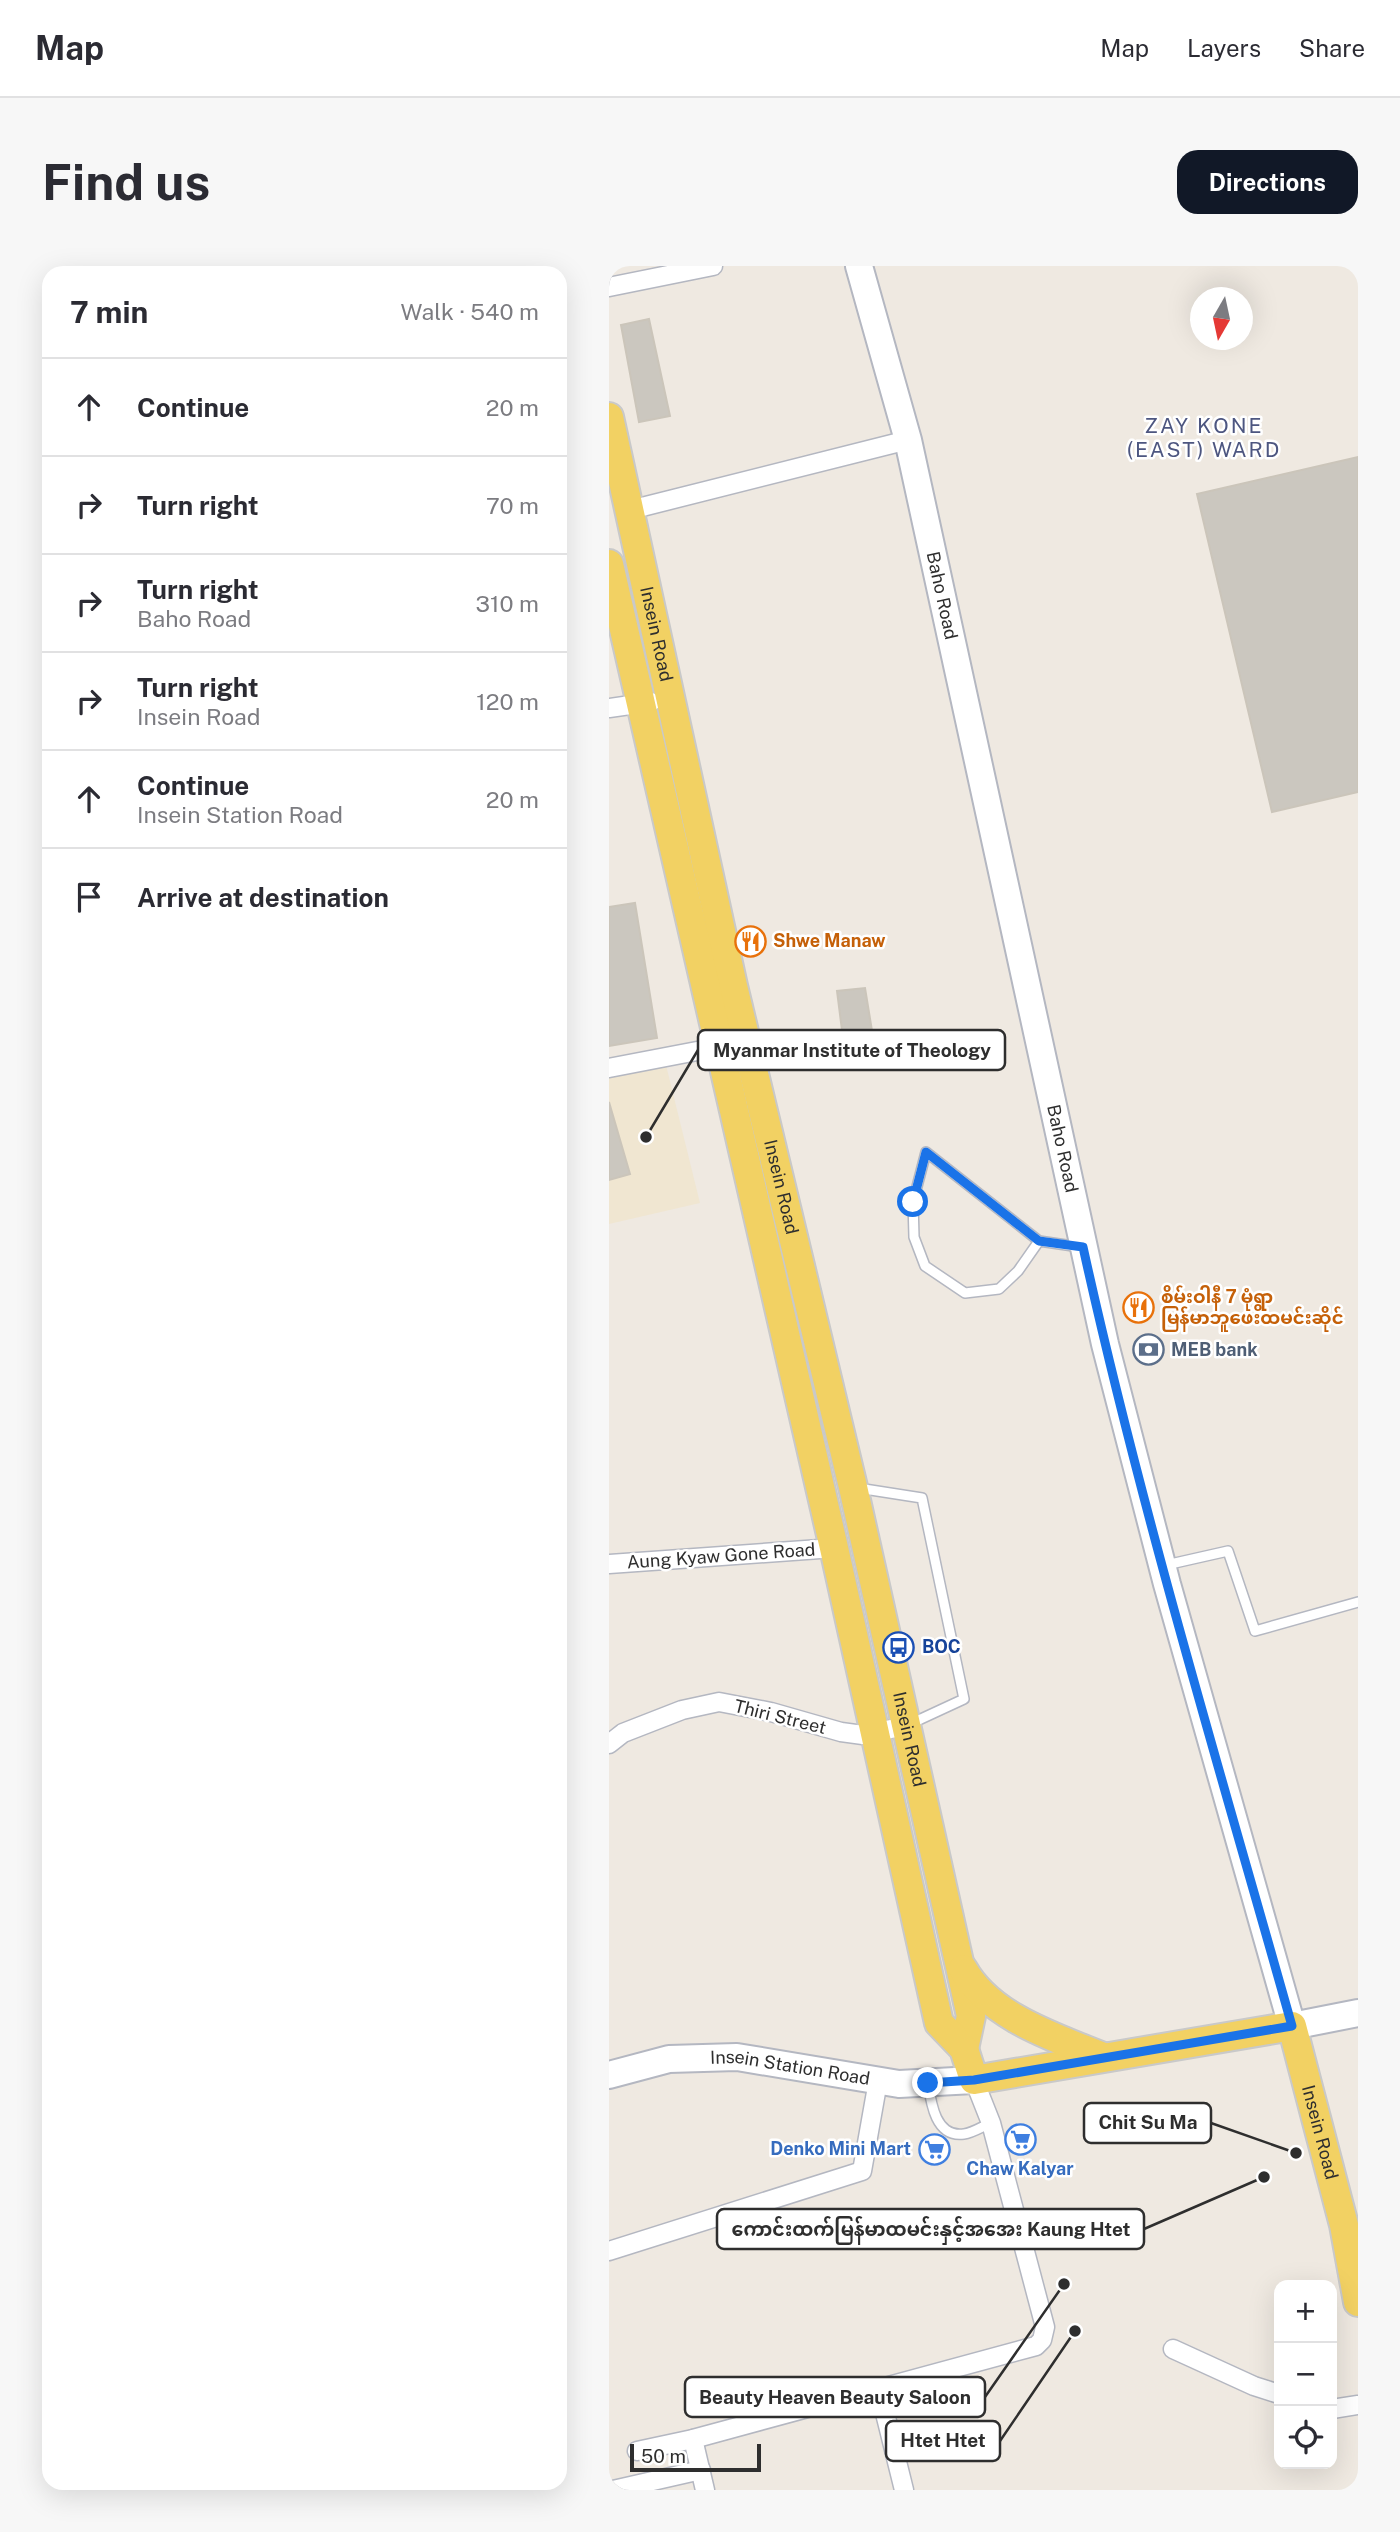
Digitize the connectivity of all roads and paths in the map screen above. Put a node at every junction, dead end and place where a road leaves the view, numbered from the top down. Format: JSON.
{"nodes":[{"id":1,"x":713,"y":266,"type":"edge"},
{"id":2,"x":859,"y":266,"type":"edge"},
{"id":3,"x":609,"y":287,"type":"edge"},
{"id":4,"x":609,"y":417,"type":"edge"},
{"id":5,"x":908,"y":440,"type":"junction"},
{"id":6,"x":630,"y":510,"type":"junction"},
{"id":7,"x":609,"y":564,"type":"edge"},
{"id":8,"x":672,"y":697,"type":"junction"},
{"id":9,"x":641,"y":704,"type":"junction"},
{"id":10,"x":609,"y":708,"type":"edge"},
{"id":11,"x":733,"y":986,"type":"junction"},
{"id":12,"x":705,"y":991,"type":"junction"},
{"id":13,"x":718,"y":1047,"type":"junction"},
{"id":14,"x":609,"y":1068,"type":"edge"},
{"id":15,"x":774,"y":1158,"type":"junction"},
{"id":16,"x":745,"y":1164,"type":"junction"},
{"id":17,"x":1039,"y":1241,"type":"junction"},
{"id":18,"x":1083,"y":1247,"type":"junction"},
{"id":19,"x":825,"y":1371,"type":"junction"},
{"id":20,"x":795,"y":1379,"type":"junction"},
{"id":21,"x":853,"y":1488,"type":"junction"},
{"id":22,"x":834,"y":1548,"type":"junction"},
{"id":23,"x":609,"y":1564,"type":"edge"},
{"id":24,"x":1163,"y":1566,"type":"junction"},
{"id":25,"x":1358,"y":1602,"type":"edge"},
{"id":26,"x":905,"y":1726,"type":"junction"},
{"id":27,"x":874,"y":1732,"type":"junction"},
{"id":28,"x":609,"y":1744,"type":"edge"},
{"id":29,"x":956,"y":1955,"type":"junction"},
{"id":30,"x":1358,"y":2013,"type":"edge"},
{"id":31,"x":1292,"y":2026,"type":"junction"},
{"id":32,"x":964,"y":2049,"type":"junction"},
{"id":33,"x":1103,"y":2057,"type":"junction"},
{"id":34,"x":609,"y":2076,"type":"edge"},
{"id":35,"x":974,"y":2080,"type":"junction"},
{"id":36,"x":878,"y":2081,"type":"junction"},
{"id":37,"x":928,"y":2083,"type":"junction"},
{"id":38,"x":991,"y":2123,"type":"junction"},
{"id":39,"x":609,"y":2251,"type":"edge"},
{"id":40,"x":1358,"y":2302,"type":"edge"},
{"id":41,"x":1173,"y":2349,"type":"dead end"},
{"id":42,"x":879,"y":2389,"type":"junction"},
{"id":43,"x":1274,"y":2392,"type":"edge"},
{"id":44,"x":1358,"y":2405,"type":"edge"},
{"id":45,"x":1337,"y":2408,"type":"edge"},
{"id":46,"x":693,"y":2439,"type":"junction"},
{"id":47,"x":637,"y":2451,"type":"dead end"},
{"id":48,"x":701,"y":2470,"type":"junction"},
{"id":49,"x":613,"y":2490,"type":"edge"},
{"id":50,"x":705,"y":2490,"type":"edge"},
{"id":51,"x":904,"y":2490,"type":"edge"}],
"edges":[{"from":1,"to":3,"type":"street"},
{"from":2,"to":5,"type":"main road","name":"Baho Road"},
{"from":4,"to":6,"type":"main road","name":"Insein Road"},
{"from":5,"to":6,"type":"street"},
{"from":5,"to":18,"type":"main road","name":"Baho Road"},
{"from":6,"to":8,"type":"main road","name":"Insein Road"},
{"from":7,"to":9,"type":"main road","name":"Insein Road"},
{"from":8,"to":9,"type":"street"},
{"from":8,"to":11,"type":"main road","name":"Insein Road"},
{"from":9,"to":10,"type":"street"},
{"from":9,"to":12,"type":"main road","name":"Insein Road"},
{"from":11,"to":12,"type":"main road"},
{"from":11,"to":15,"type":"main road","name":"Insein Road"},
{"from":12,"to":13,"type":"main road","name":"Insein Road"},
{"from":13,"to":14,"type":"street"},
{"from":13,"to":16,"type":"main road","name":"Insein Road"},
{"from":15,"to":16,"type":"main road"},
{"from":15,"to":19,"type":"main road","name":"Insein Road"},
{"from":16,"to":20,"type":"main road","name":"Insein Road"},
{"from":17,"to":17,"type":"lane"},
{"from":17,"to":18,"type":"lane"},
{"from":18,"to":24,"type":"main road","name":"Baho Road"},
{"from":19,"to":20,"type":"main road"},
{"from":19,"to":21,"type":"main road","name":"Insein Road"},
{"from":20,"to":22,"type":"main road","name":"Insein Road"},
{"from":21,"to":26,"type":"main road","name":"Insein Road"},
{"from":21,"to":26,"type":"lane"},
{"from":22,"to":23,"type":"street","name":"Aung Kyaw Gone Road"},
{"from":22,"to":27,"type":"main road","name":"Insein Road"},
{"from":24,"to":25,"type":"lane"},
{"from":24,"to":31,"type":"main road","name":"Baho Road"},
{"from":26,"to":27,"type":"street","name":"Thiri Street"},
{"from":26,"to":29,"type":"main road","name":"Insein Road"},
{"from":27,"to":28,"type":"street","name":"Thiri Street"},
{"from":27,"to":32,"type":"main road","name":"Insein Road"},
{"from":29,"to":32,"type":"main road","name":"Insein Road"},
{"from":29,"to":33,"type":"main road","name":"Insein Road"},
{"from":30,"to":31,"type":"main road"},
{"from":31,"to":33,"type":"main road"},
{"from":31,"to":40,"type":"main road","name":"Insein Road"},
{"from":32,"to":35,"type":"main road","name":"Insein Road"},
{"from":33,"to":35,"type":"main road"},
{"from":34,"to":36,"type":"main road","name":"Insein Station Road"},
{"from":35,"to":37,"type":"main road","name":"Insein Station Road"},
{"from":35,"to":38,"type":"street"},
{"from":36,"to":37,"type":"main road","name":"Insein Station Road"},
{"from":36,"to":39,"type":"street"},
{"from":37,"to":38,"type":"lane"},
{"from":38,"to":42,"type":"street"},
{"from":41,"to":43,"type":"street"},
{"from":42,"to":46,"type":"street"},
{"from":42,"to":51,"type":"street"},
{"from":44,"to":45,"type":"street"},
{"from":46,"to":47,"type":"street"},
{"from":46,"to":48,"type":"street"},
{"from":48,"to":49,"type":"street"},
{"from":48,"to":50,"type":"street"}]}
